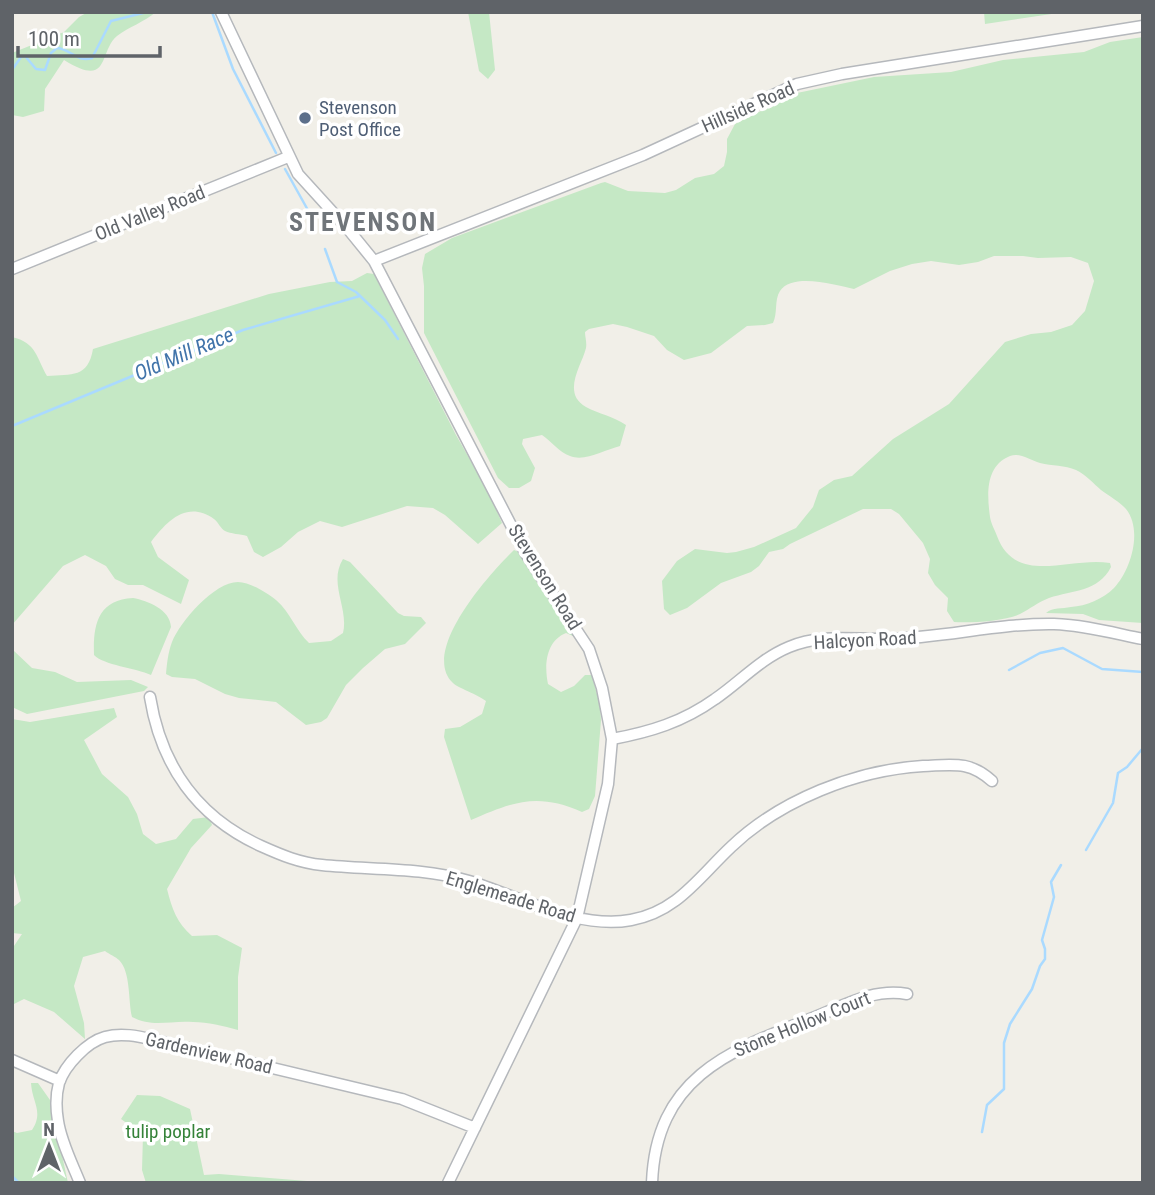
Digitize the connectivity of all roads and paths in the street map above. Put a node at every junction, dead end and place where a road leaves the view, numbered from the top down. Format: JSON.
{"nodes":[{"id":1,"x":221,"y":12,"type":"edge"},
{"id":2,"x":1143,"y":26,"type":"edge"},
{"id":3,"x":288,"y":157,"type":"junction"},
{"id":4,"x":374,"y":261,"type":"junction"},
{"id":5,"x":12,"y":269,"type":"edge"},
{"id":6,"x":1143,"y":639,"type":"edge"},
{"id":7,"x":150,"y":696,"type":"dead end"},
{"id":8,"x":612,"y":739,"type":"junction"},
{"id":9,"x":992,"y":781,"type":"dead end"},
{"id":10,"x":577,"y":918,"type":"junction"},
{"id":11,"x":907,"y":994,"type":"dead end"},
{"id":12,"x":12,"y":1060,"type":"edge"},
{"id":13,"x":60,"y":1081,"type":"junction"},
{"id":14,"x":475,"y":1128,"type":"junction"},
{"id":15,"x":80,"y":1183,"type":"edge"},
{"id":16,"x":448,"y":1183,"type":"edge"},
{"id":17,"x":652,"y":1183,"type":"edge"}],
"edges":[{"from":1,"to":3,"type":"street","name":"Stevenson Road"},
{"from":2,"to":4,"type":"street","name":"Hillside Road"},
{"from":3,"to":4,"type":"street","name":"Stevenson Road"},
{"from":3,"to":5,"type":"street","name":"Old Valley Road"},
{"from":4,"to":8,"type":"street","name":"Stevenson Road"},
{"from":6,"to":8,"type":"street","name":"Halcyon Road"},
{"from":7,"to":10,"type":"street","name":"Englemeade Road"},
{"from":8,"to":10,"type":"street","name":"Stevenson Road"},
{"from":9,"to":10,"type":"street","name":"Englemeade Road"},
{"from":10,"to":14,"type":"street","name":"Stevenson Road"},
{"from":11,"to":17,"type":"street","name":"Stone Hollow Court"},
{"from":12,"to":13,"type":"street"},
{"from":13,"to":14,"type":"street","name":"Gardenview Road"},
{"from":13,"to":15,"type":"street"},
{"from":14,"to":16,"type":"street","name":"Stevenson Road"}]}
